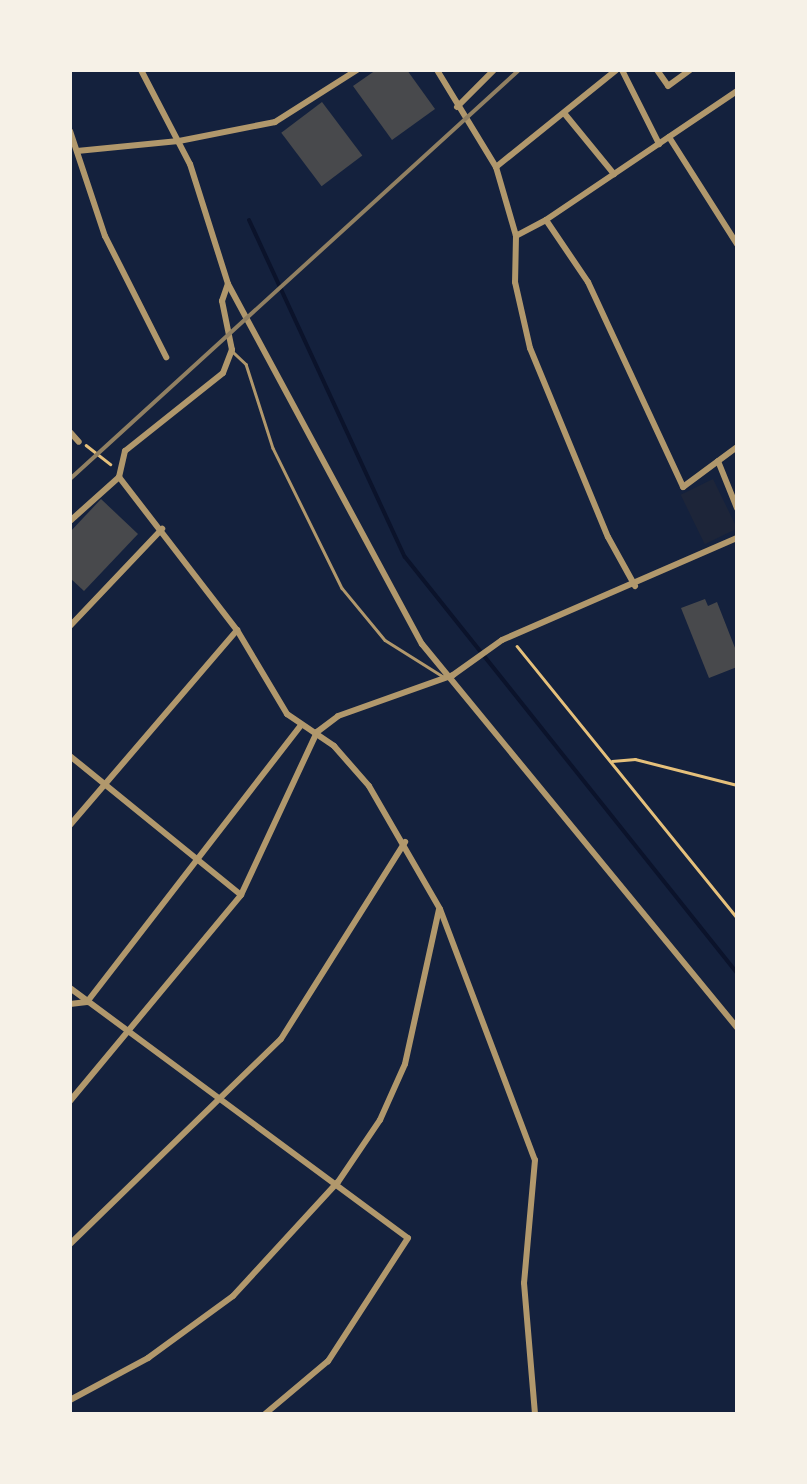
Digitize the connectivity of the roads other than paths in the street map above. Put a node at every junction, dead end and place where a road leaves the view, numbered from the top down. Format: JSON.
{"nodes":[{"id":1,"x":141,"y":70,"type":"edge"},
{"id":2,"x":356,"y":70,"type":"edge"},
{"id":3,"x":438,"y":70,"type":"edge"},
{"id":4,"x":494,"y":70,"type":"edge"},
{"id":5,"x":619,"y":70,"type":"edge"},
{"id":6,"x":656,"y":70,"type":"edge"},
{"id":7,"x":690,"y":70,"type":"edge"},
{"id":8,"x":737,"y":91,"type":"edge"},
{"id":9,"x":457,"y":107,"type":"junction"},
{"id":10,"x":564,"y":113,"type":"junction"},
{"id":11,"x":70,"y":130,"type":"edge"},
{"id":12,"x":669,"y":137,"type":"junction"},
{"id":13,"x":180,"y":141,"type":"junction"},
{"id":14,"x":659,"y":144,"type":"junction"},
{"id":15,"x":77,"y":151,"type":"junction"},
{"id":16,"x":496,"y":167,"type":"junction"},
{"id":17,"x":614,"y":174,"type":"junction"},
{"id":18,"x":546,"y":220,"type":"junction"},
{"id":19,"x":737,"y":221,"type":"edge"},
{"id":20,"x":727,"y":228,"type":"junction"},
{"id":21,"x":516,"y":236,"type":"junction"},
{"id":22,"x":737,"y":244,"type":"edge"},
{"id":23,"x":228,"y":284,"type":"junction"},
{"id":24,"x":232,"y":350,"type":"junction"},
{"id":25,"x":166,"y":357,"type":"dead end"},
{"id":26,"x":70,"y":432,"type":"edge"},
{"id":27,"x":80,"y":442,"type":"road end"},
{"id":28,"x":737,"y":447,"type":"edge"},
{"id":29,"x":718,"y":461,"type":"junction"},
{"id":30,"x":120,"y":477,"type":"junction"},
{"id":31,"x":737,"y":508,"type":"edge"},
{"id":32,"x":70,"y":522,"type":"edge"},
{"id":33,"x":163,"y":528,"type":"junction"},
{"id":34,"x":737,"y":538,"type":"edge"},
{"id":35,"x":636,"y":586,"type":"junction"},
{"id":36,"x":70,"y":626,"type":"edge"},
{"id":37,"x":237,"y":630,"type":"junction"},
{"id":38,"x":449,"y":676,"type":"junction"},
{"id":39,"x":301,"y":725,"type":"junction"},
{"id":40,"x":317,"y":732,"type":"junction"},
{"id":41,"x":70,"y":756,"type":"edge"},
{"id":42,"x":103,"y":782,"type":"junction"},
{"id":43,"x":70,"y":824,"type":"edge"},
{"id":44,"x":405,"y":842,"type":"junction"},
{"id":45,"x":196,"y":859,"type":"junction"},
{"id":46,"x":241,"y":895,"type":"junction"},
{"id":47,"x":440,"y":909,"type":"junction"},
{"id":48,"x":70,"y":988,"type":"edge"},
{"id":49,"x":86,"y":1002,"type":"junction"},
{"id":50,"x":70,"y":1004,"type":"edge"},
{"id":51,"x":737,"y":1028,"type":"edge"},
{"id":52,"x":131,"y":1031,"type":"junction"},
{"id":53,"x":218,"y":1098,"type":"junction"},
{"id":54,"x":70,"y":1101,"type":"edge"},
{"id":55,"x":338,"y":1182,"type":"junction"},
{"id":56,"x":70,"y":1244,"type":"edge"},
{"id":57,"x":70,"y":1400,"type":"edge"},
{"id":58,"x":265,"y":1414,"type":"edge"},
{"id":59,"x":534,"y":1414,"type":"edge"}],
"edges":[{"from":1,"to":13,"type":"street"},
{"from":2,"to":13,"type":"street"},
{"from":3,"to":9,"type":"street"},
{"from":4,"to":9,"type":"street"},
{"from":5,"to":10,"type":"street"},
{"from":5,"to":14,"type":"street"},
{"from":6,"to":7,"type":"street"},
{"from":8,"to":12,"type":"street"},
{"from":9,"to":16,"type":"street"},
{"from":10,"to":16,"type":"street"},
{"from":10,"to":17,"type":"street"},
{"from":11,"to":15,"type":"street"},
{"from":12,"to":14,"type":"street"},
{"from":12,"to":20,"type":"street"},
{"from":13,"to":15,"type":"street"},
{"from":13,"to":23,"type":"street"},
{"from":14,"to":17,"type":"street"},
{"from":15,"to":25,"type":"street"},
{"from":16,"to":21,"type":"street"},
{"from":17,"to":18,"type":"street"},
{"from":18,"to":21,"type":"street"},
{"from":18,"to":29,"type":"street"},
{"from":19,"to":20,"type":"street"},
{"from":20,"to":22,"type":"street"},
{"from":21,"to":35,"type":"street"},
{"from":23,"to":24,"type":"street"},
{"from":23,"to":38,"type":"street"},
{"from":24,"to":30,"type":"street"},
{"from":24,"to":38,"type":"lane"},
{"from":26,"to":27,"type":"street"},
{"from":28,"to":29,"type":"street"},
{"from":29,"to":31,"type":"street"},
{"from":30,"to":32,"type":"street"},
{"from":30,"to":33,"type":"street"},
{"from":33,"to":36,"type":"street"},
{"from":33,"to":37,"type":"street"},
{"from":34,"to":35,"type":"street"},
{"from":35,"to":38,"type":"street"},
{"from":37,"to":39,"type":"street"},
{"from":37,"to":42,"type":"street"},
{"from":38,"to":40,"type":"street"},
{"from":38,"to":51,"type":"street"},
{"from":39,"to":40,"type":"street"},
{"from":39,"to":45,"type":"street"},
{"from":40,"to":44,"type":"street"},
{"from":40,"to":46,"type":"street"},
{"from":41,"to":42,"type":"street"},
{"from":42,"to":43,"type":"street"},
{"from":42,"to":45,"type":"street"},
{"from":44,"to":47,"type":"street"},
{"from":44,"to":53,"type":"street"},
{"from":45,"to":46,"type":"street"},
{"from":45,"to":49,"type":"street"},
{"from":46,"to":52,"type":"street"},
{"from":47,"to":55,"type":"street"},
{"from":47,"to":59,"type":"street"},
{"from":48,"to":49,"type":"street"},
{"from":49,"to":50,"type":"street"},
{"from":49,"to":52,"type":"street"},
{"from":52,"to":53,"type":"street"},
{"from":52,"to":54,"type":"street"},
{"from":53,"to":55,"type":"street"},
{"from":53,"to":56,"type":"street"},
{"from":55,"to":57,"type":"street"},
{"from":55,"to":58,"type":"street"}]}
